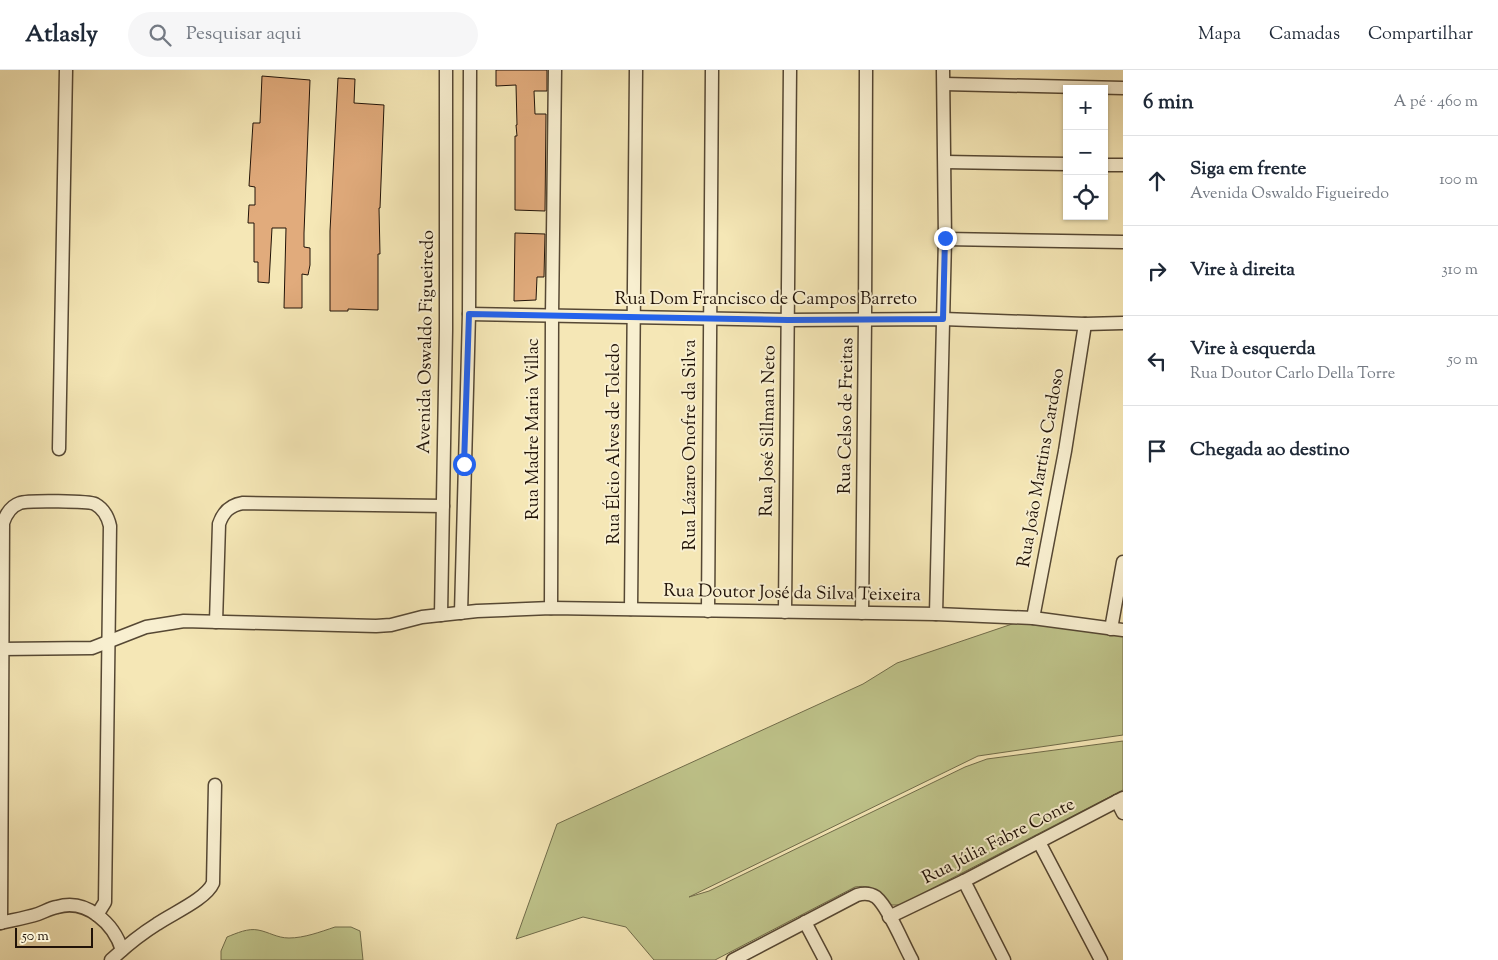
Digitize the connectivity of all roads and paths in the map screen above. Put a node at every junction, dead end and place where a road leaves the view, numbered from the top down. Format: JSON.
{"nodes":[{"id":1,"x":66,"y":70,"type":"edge"},
{"id":2,"x":446,"y":70,"type":"edge"},
{"id":3,"x":470,"y":70,"type":"edge"},
{"id":4,"x":555,"y":70,"type":"edge"},
{"id":5,"x":636,"y":70,"type":"edge"},
{"id":6,"x":712,"y":70,"type":"edge"},
{"id":7,"x":790,"y":70,"type":"edge"},
{"id":8,"x":866,"y":70,"type":"edge"},
{"id":9,"x":943,"y":70,"type":"edge"},
{"id":10,"x":944,"y":84,"type":"junction"},
{"id":11,"x":1123,"y":88,"type":"edge"},
{"id":12,"x":446,"y":150,"type":"junction"},
{"id":13,"x":469,"y":151,"type":"junction"},
{"id":14,"x":945,"y":162,"type":"junction"},
{"id":15,"x":1063,"y":164,"type":"edge"},
{"id":16,"x":1108,"y":165,"type":"edge"},
{"id":17,"x":1123,"y":165,"type":"edge"},
{"id":18,"x":945,"y":238,"type":"junction"},
{"id":19,"x":1123,"y":242,"type":"edge"},
{"id":20,"x":469,"y":314,"type":"junction"},
{"id":21,"x":552,"y":316,"type":"junction"},
{"id":22,"x":633,"y":316,"type":"junction"},
{"id":23,"x":709,"y":317,"type":"junction"},
{"id":24,"x":865,"y":319,"type":"junction"},
{"id":25,"x":943,"y":319,"type":"junction"},
{"id":26,"x":788,"y":320,"type":"junction"},
{"id":27,"x":1123,"y":323,"type":"edge"},
{"id":28,"x":1085,"y":324,"type":"junction"},
{"id":29,"x":446,"y":346,"type":"junction"},
{"id":30,"x":467,"y":346,"type":"junction"},
{"id":31,"x":59,"y":449,"type":"dead end"},
{"id":32,"x":443,"y":469,"type":"junction"},
{"id":33,"x":464,"y":470,"type":"junction"},
{"id":34,"x":443,"y":506,"type":"junction"},
{"id":35,"x":1123,"y":562,"type":"edge"},
{"id":36,"x":551,"y":608,"type":"junction"},
{"id":37,"x":631,"y":609,"type":"junction"},
{"id":38,"x":708,"y":611,"type":"junction"},
{"id":39,"x":785,"y":612,"type":"junction"},
{"id":40,"x":461,"y":613,"type":"junction"},
{"id":41,"x":862,"y":613,"type":"junction"},
{"id":42,"x":936,"y":614,"type":"junction"},
{"id":43,"x":441,"y":615,"type":"junction"},
{"id":44,"x":1033,"y":618,"type":"junction"},
{"id":45,"x":216,"y":622,"type":"junction"},
{"id":46,"x":1117,"y":630,"type":"edge"},
{"id":47,"x":108,"y":643,"type":"junction"},
{"id":48,"x":1,"y":649,"type":"edge"},
{"id":49,"x":215,"y":784,"type":"dead end"},
{"id":50,"x":1120,"y":800,"type":"edge"},
{"id":51,"x":1123,"y":813,"type":"edge"},
{"id":52,"x":1039,"y":842,"type":"junction"},
{"id":53,"x":964,"y":881,"type":"junction"},
{"id":54,"x":97,"y":915,"type":"junction"},
{"id":55,"x":889,"y":917,"type":"junction"},
{"id":56,"x":805,"y":922,"type":"junction"},
{"id":57,"x":0,"y":923,"type":"edge"},
{"id":58,"x":122,"y":950,"type":"junction"},
{"id":59,"x":110,"y":960,"type":"edge"},
{"id":60,"x":735,"y":960,"type":"edge"},
{"id":61,"x":825,"y":960,"type":"edge"},
{"id":62,"x":912,"y":960,"type":"edge"},
{"id":63,"x":1004,"y":960,"type":"edge"},
{"id":64,"x":1101,"y":960,"type":"edge"}],
"edges":[{"from":1,"to":31,"type":"street"},
{"from":2,"to":12,"type":"street","name":"Avenida Oswaldo Figueiredo"},
{"from":3,"to":13,"type":"street"},
{"from":4,"to":21,"type":"street","name":"Rua Madre Maria Villac"},
{"from":5,"to":22,"type":"street","name":"Rua Élcio Alves de Toledo"},
{"from":6,"to":23,"type":"street","name":"Rua Lázaro Onofre da Silva"},
{"from":7,"to":26,"type":"street","name":"Rua José Sillman Neto"},
{"from":8,"to":24,"type":"street","name":"Rua Celso de Freitas"},
{"from":9,"to":10,"type":"street"},
{"from":10,"to":11,"type":"street"},
{"from":10,"to":14,"type":"street"},
{"from":12,"to":13,"type":"street"},
{"from":12,"to":29,"type":"street","name":"Avenida Oswaldo Figueiredo"},
{"from":13,"to":20,"type":"street"},
{"from":14,"to":15,"type":"street"},
{"from":14,"to":18,"type":"street"},
{"from":16,"to":17,"type":"street"},
{"from":18,"to":19,"type":"street"},
{"from":18,"to":25,"type":"street"},
{"from":20,"to":21,"type":"street","name":"Rua Dom Francisco de Campos Barreto"},
{"from":20,"to":30,"type":"street"},
{"from":21,"to":22,"type":"street","name":"Rua Dom Francisco de Campos Barreto"},
{"from":21,"to":36,"type":"street","name":"Rua Madre Maria Villac"},
{"from":22,"to":23,"type":"street","name":"Rua Dom Francisco de Campos Barreto"},
{"from":22,"to":37,"type":"street","name":"Rua Élcio Alves de Toledo"},
{"from":23,"to":26,"type":"street","name":"Rua Dom Francisco de Campos Barreto"},
{"from":23,"to":38,"type":"street","name":"Rua Lázaro Onofre da Silva"},
{"from":24,"to":25,"type":"street","name":"Rua Dom Francisco de Campos Barreto"},
{"from":24,"to":26,"type":"street","name":"Rua Dom Francisco de Campos Barreto"},
{"from":24,"to":41,"type":"street","name":"Rua Celso de Freitas"},
{"from":25,"to":28,"type":"street","name":"Rua Dom Francisco de Campos Barreto"},
{"from":25,"to":42,"type":"street"},
{"from":26,"to":39,"type":"street","name":"Rua José Sillman Neto"},
{"from":27,"to":28,"type":"street","name":"Rua Dom Francisco de Campos Barreto"},
{"from":28,"to":44,"type":"street","name":"Rua João Martins Cardoso"},
{"from":29,"to":30,"type":"street"},
{"from":29,"to":32,"type":"street","name":"Avenida Oswaldo Figueiredo"},
{"from":30,"to":33,"type":"street"},
{"from":32,"to":33,"type":"street"},
{"from":32,"to":34,"type":"street","name":"Avenida Oswaldo Figueiredo"},
{"from":33,"to":40,"type":"street"},
{"from":34,"to":43,"type":"street","name":"Avenida Oswaldo Figueiredo"},
{"from":34,"to":45,"type":"street"},
{"from":35,"to":46,"type":"street"},
{"from":36,"to":37,"type":"street","name":"Rua Doutor José da Silva Teixeira"},
{"from":36,"to":40,"type":"street","name":"Rua Doutor José da Silva Teixeira"},
{"from":37,"to":38,"type":"street","name":"Rua Doutor José da Silva Teixeira"},
{"from":38,"to":39,"type":"street","name":"Rua Doutor José da Silva Teixeira"},
{"from":39,"to":41,"type":"street","name":"Rua Doutor José da Silva Teixeira"},
{"from":40,"to":43,"type":"street","name":"Rua Doutor José da Silva Teixeira"},
{"from":41,"to":42,"type":"street","name":"Rua Doutor José da Silva Teixeira"},
{"from":42,"to":44,"type":"street","name":"Rua Doutor José da Silva Teixeira"},
{"from":43,"to":45,"type":"street","name":"Rua Doutor José da Silva Teixeira"},
{"from":44,"to":46,"type":"street","name":"Rua Doutor José da Silva Teixeira"},
{"from":45,"to":47,"type":"street","name":"Rua Doutor José da Silva Teixeira"},
{"from":47,"to":48,"type":"street","name":"Rua Doutor José da Silva Teixeira"},
{"from":47,"to":48,"type":"street"},
{"from":47,"to":54,"type":"street"},
{"from":48,"to":57,"type":"street"},
{"from":49,"to":58,"type":"street"},
{"from":50,"to":51,"type":"street"},
{"from":50,"to":52,"type":"street","name":"Rua Júlia Fabre Conte"},
{"from":52,"to":53,"type":"street","name":"Rua Júlia Fabre Conte"},
{"from":52,"to":64,"type":"street"},
{"from":53,"to":55,"type":"street","name":"Rua Júlia Fabre Conte"},
{"from":53,"to":63,"type":"street"},
{"from":54,"to":57,"type":"street"},
{"from":54,"to":58,"type":"street"},
{"from":55,"to":56,"type":"street"},
{"from":55,"to":62,"type":"street"},
{"from":56,"to":60,"type":"street"},
{"from":56,"to":61,"type":"street"},
{"from":58,"to":59,"type":"street"}]}
